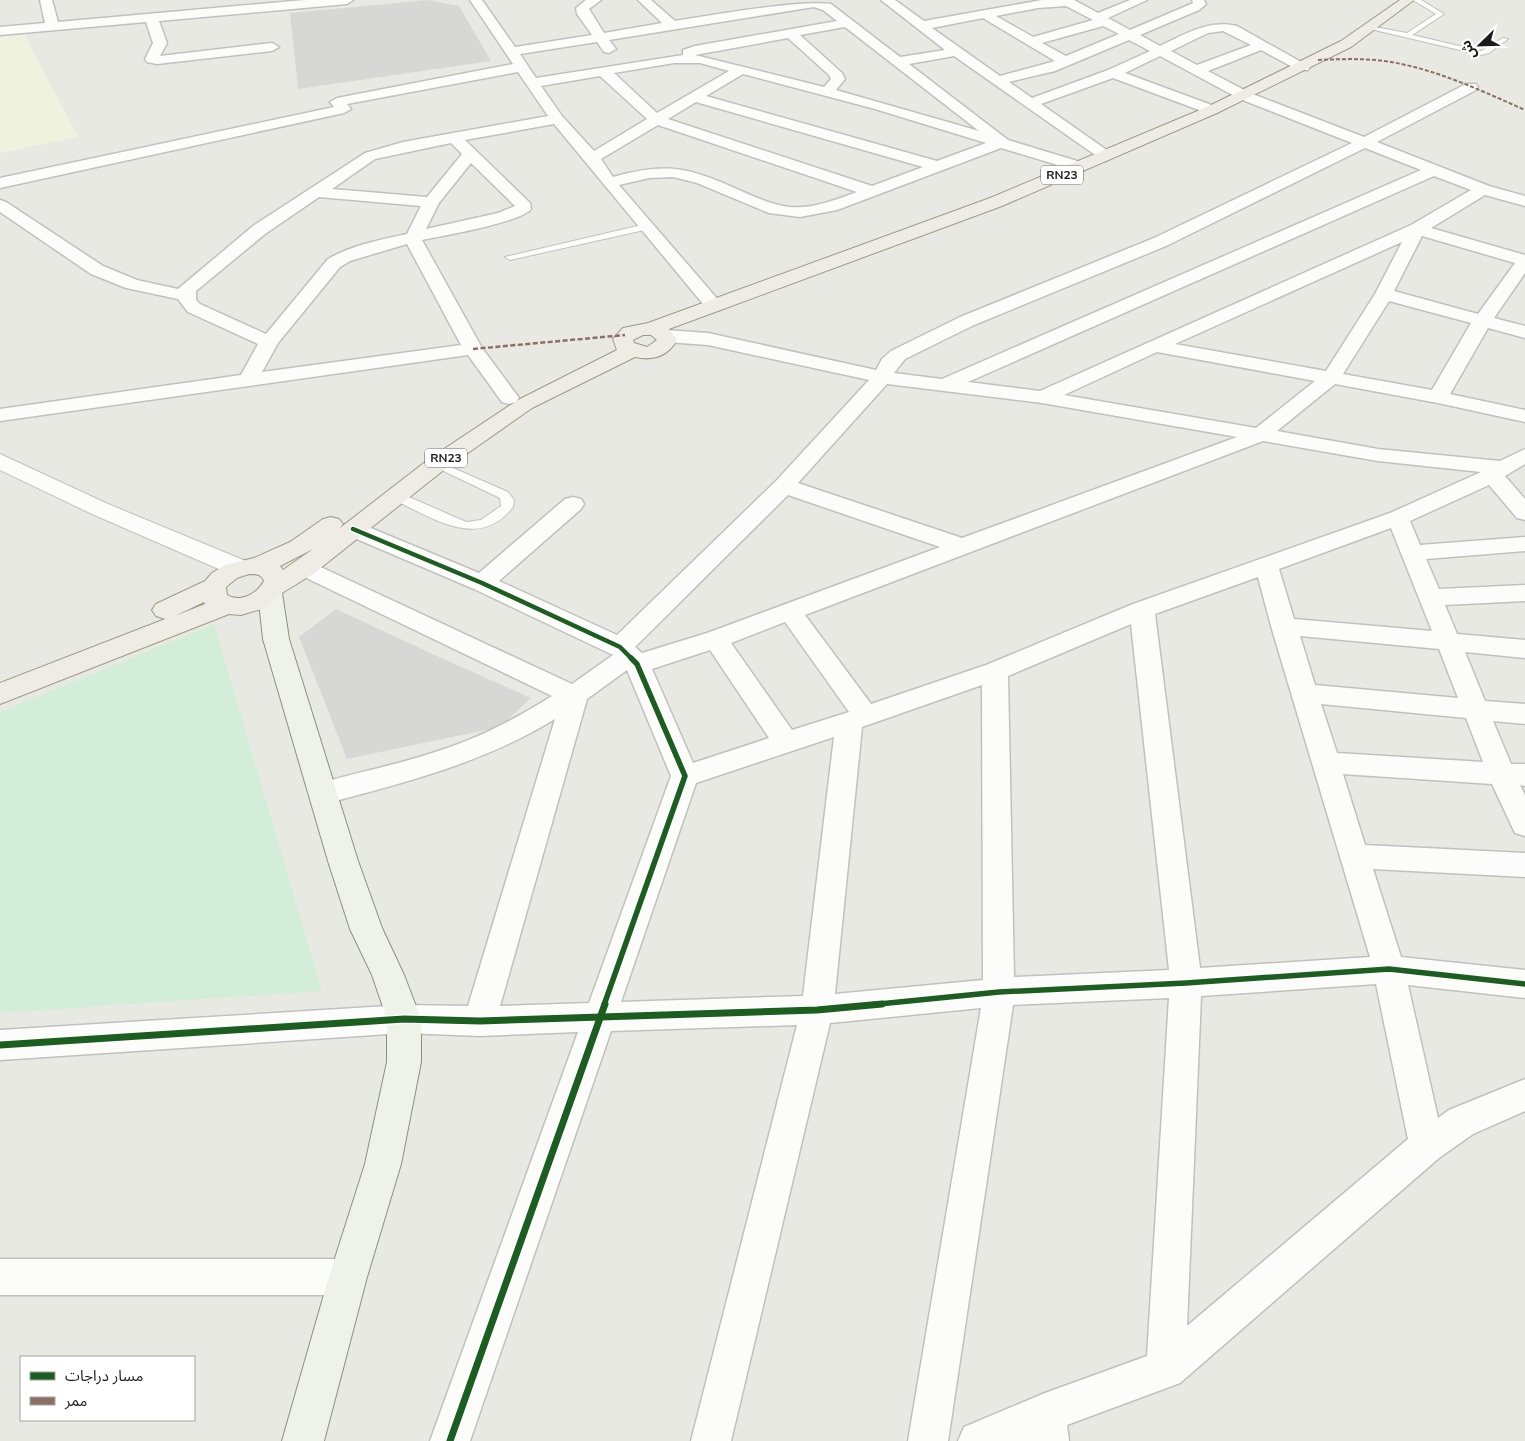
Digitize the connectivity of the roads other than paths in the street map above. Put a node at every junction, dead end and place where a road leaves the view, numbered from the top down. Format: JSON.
{"nodes":[{"id":1,"x":46,"y":0,"type":"edge"},
{"id":2,"x":165,"y":0,"type":"edge"},
{"id":3,"x":347,"y":0,"type":"edge"},
{"id":4,"x":476,"y":0,"type":"edge"},
{"id":5,"x":570,"y":0,"type":"edge"},
{"id":6,"x":644,"y":0,"type":"edge"},
{"id":7,"x":887,"y":0,"type":"edge"},
{"id":8,"x":1141,"y":0,"type":"edge"},
{"id":9,"x":1198,"y":0,"type":"edge"},
{"id":10,"x":1408,"y":0,"type":"edge"},
{"id":11,"x":1416,"y":0,"type":"edge"},
{"id":12,"x":285,"y":2,"type":"edge"},
{"id":13,"x":591,"y":2,"type":"edge"},
{"id":14,"x":242,"y":4,"type":"edge"},
{"id":15,"x":715,"y":5,"type":"dead end"},
{"id":16,"x":983,"y":13,"type":"junction"},
{"id":17,"x":172,"y":15,"type":"junction"},
{"id":18,"x":727,"y":16,"type":"junction"},
{"id":19,"x":152,"y":17,"type":"junction"},
{"id":20,"x":1102,"y":19,"type":"junction"},
{"id":21,"x":849,"y":23,"type":"junction"},
{"id":22,"x":52,"y":25,"type":"junction"},
{"id":23,"x":673,"y":26,"type":"junction"},
{"id":24,"x":920,"y":26,"type":"junction"},
{"id":25,"x":1369,"y":28,"type":"junction"},
{"id":26,"x":0,"y":31,"type":"edge"},
{"id":27,"x":790,"y":33,"type":"junction"},
{"id":28,"x":1129,"y":35,"type":"junction"},
{"id":29,"x":1402,"y":35,"type":"junction"},
{"id":30,"x":600,"y":38,"type":"junction"},
{"id":31,"x":1504,"y":39,"type":"dead end"},
{"id":32,"x":752,"y":40,"type":"junction"},
{"id":33,"x":1030,"y":42,"type":"junction"},
{"id":34,"x":1262,"y":45,"type":"junction"},
{"id":35,"x":272,"y":47,"type":"dead end"},
{"id":36,"x":510,"y":52,"type":"junction"},
{"id":37,"x":956,"y":52,"type":"junction"},
{"id":38,"x":1161,"y":52,"type":"junction"},
{"id":39,"x":685,"y":58,"type":"junction"},
{"id":40,"x":900,"y":61,"type":"junction"},
{"id":41,"x":1064,"y":61,"type":"junction"},
{"id":42,"x":521,"y":67,"type":"junction"},
{"id":43,"x":1303,"y":67,"type":"junction"},
{"id":44,"x":624,"y":68,"type":"junction"},
{"id":45,"x":742,"y":69,"type":"junction"},
{"id":46,"x":603,"y":71,"type":"junction"},
{"id":47,"x":1195,"y":72,"type":"junction"},
{"id":48,"x":1113,"y":73,"type":"junction"},
{"id":49,"x":997,"y":81,"type":"junction"},
{"id":50,"x":533,"y":83,"type":"junction"},
{"id":51,"x":1471,"y":87,"type":"dead end"},
{"id":52,"x":826,"y":92,"type":"junction"},
{"id":53,"x":1244,"y":96,"type":"junction"},
{"id":54,"x":693,"y":97,"type":"junction"},
{"id":55,"x":852,"y":99,"type":"junction"},
{"id":56,"x":1029,"y":104,"type":"junction"},
{"id":57,"x":837,"y":109,"type":"dead end"},
{"id":58,"x":1212,"y":110,"type":"junction"},
{"id":59,"x":556,"y":119,"type":"junction"},
{"id":60,"x":822,"y":119,"type":"dead end"},
{"id":61,"x":656,"y":120,"type":"junction"},
{"id":62,"x":807,"y":129,"type":"junction"},
{"id":63,"x":454,"y":138,"type":"junction"},
{"id":64,"x":1002,"y":142,"type":"junction"},
{"id":65,"x":1364,"y":143,"type":"junction"},
{"id":66,"x":470,"y":154,"type":"junction"},
{"id":67,"x":1106,"y":156,"type":"junction"},
{"id":68,"x":592,"y":158,"type":"junction"},
{"id":69,"x":941,"y":166,"type":"junction"},
{"id":70,"x":1081,"y":167,"type":"junction"},
{"id":71,"x":1434,"y":170,"type":"junction"},
{"id":72,"x":0,"y":182,"type":"edge"},
{"id":73,"x":609,"y":183,"type":"junction"},
{"id":74,"x":1483,"y":189,"type":"junction"},
{"id":75,"x":871,"y":191,"type":"junction"},
{"id":76,"x":316,"y":192,"type":"junction"},
{"id":77,"x":1525,"y":200,"type":"edge"},
{"id":78,"x":431,"y":202,"type":"junction"},
{"id":79,"x":0,"y":205,"type":"edge"},
{"id":80,"x":646,"y":227,"type":"junction"},
{"id":81,"x":1417,"y":229,"type":"junction"},
{"id":82,"x":413,"y":239,"type":"junction"},
{"id":83,"x":510,"y":257,"type":"dead end"},
{"id":84,"x":1525,"y":261,"type":"edge"},
{"id":85,"x":1384,"y":294,"type":"junction"},
{"id":86,"x":187,"y":296,"type":"junction"},
{"id":87,"x":706,"y":310,"type":"junction"},
{"id":88,"x":1482,"y":321,"type":"junction"},
{"id":89,"x":1525,"y":332,"type":"edge"},
{"id":90,"x":661,"y":337,"type":"junction"},
{"id":91,"x":269,"y":342,"type":"junction"},
{"id":92,"x":1153,"y":346,"type":"junction"},
{"id":93,"x":627,"y":347,"type":"junction"},
{"id":94,"x":473,"y":349,"type":"junction"},
{"id":95,"x":882,"y":377,"type":"junction"},
{"id":96,"x":1331,"y":378,"type":"junction"},
{"id":97,"x":248,"y":381,"type":"junction"},
{"id":98,"x":945,"y":384,"type":"junction"},
{"id":99,"x":1042,"y":397,"type":"junction"},
{"id":100,"x":1438,"y":397,"type":"junction"},
{"id":101,"x":509,"y":398,"type":"junction"},
{"id":102,"x":0,"y":415,"type":"edge"},
{"id":103,"x":1525,"y":416,"type":"edge"},
{"id":104,"x":1258,"y":436,"type":"junction"},
{"id":105,"x":1525,"y":455,"type":"edge"},
{"id":106,"x":0,"y":461,"type":"edge"},
{"id":107,"x":437,"y":464,"type":"junction"},
{"id":108,"x":1525,"y":466,"type":"edge"},
{"id":109,"x":1496,"y":472,"type":"junction"},
{"id":110,"x":784,"y":486,"type":"junction"},
{"id":111,"x":396,"y":496,"type":"junction"},
{"id":112,"x":573,"y":504,"type":"dead end"},
{"id":113,"x":1525,"y":513,"type":"edge"},
{"id":114,"x":1398,"y":518,"type":"junction"},
{"id":115,"x":354,"y":529,"type":"junction"},
{"id":116,"x":1525,"y":544,"type":"edge"},
{"id":117,"x":964,"y":547,"type":"junction"},
{"id":118,"x":1412,"y":553,"type":"junction"},
{"id":119,"x":1266,"y":566,"type":"junction"},
{"id":120,"x":304,"y":568,"type":"junction"},
{"id":121,"x":482,"y":583,"type":"junction"},
{"id":122,"x":233,"y":585,"type":"junction"},
{"id":123,"x":272,"y":590,"type":"junction"},
{"id":124,"x":1525,"y":593,"type":"edge"},
{"id":125,"x":1430,"y":598,"type":"junction"},
{"id":126,"x":1142,"y":610,"type":"junction"},
{"id":127,"x":790,"y":612,"type":"junction"},
{"id":128,"x":1283,"y":626,"type":"junction"},
{"id":129,"x":276,"y":639,"type":"junction"},
{"id":130,"x":716,"y":639,"type":"junction"},
{"id":131,"x":1449,"y":644,"type":"junction"},
{"id":132,"x":1525,"y":649,"type":"edge"},
{"id":133,"x":628,"y":656,"type":"junction"},
{"id":134,"x":995,"y":671,"type":"junction"},
{"id":135,"x":0,"y":675,"type":"edge"},
{"id":136,"x":1304,"y":693,"type":"junction"},
{"id":137,"x":0,"y":694,"type":"edge"},
{"id":138,"x":575,"y":696,"type":"junction"},
{"id":139,"x":1476,"y":709,"type":"junction"},
{"id":140,"x":1525,"y":714,"type":"edge"},
{"id":141,"x":858,"y":719,"type":"junction"},
{"id":142,"x":786,"y":743,"type":"junction"},
{"id":143,"x":1325,"y":763,"type":"junction"},
{"id":144,"x":1513,"y":774,"type":"edge"},
{"id":145,"x":685,"y":776,"type":"junction"},
{"id":146,"x":324,"y":793,"type":"junction"},
{"id":147,"x":1525,"y":825,"type":"edge"},
{"id":148,"x":1354,"y":856,"type":"junction"},
{"id":149,"x":1525,"y":865,"type":"edge"},
{"id":150,"x":1389,"y":969,"type":"junction"},
{"id":151,"x":1186,"y":983,"type":"junction"},
{"id":152,"x":1525,"y":984,"type":"edge"},
{"id":153,"x":999,"y":992,"type":"junction"},
{"id":154,"x":817,"y":1010,"type":"junction"},
{"id":155,"x":599,"y":1017,"type":"junction"},
{"id":156,"x":404,"y":1019,"type":"junction"},
{"id":157,"x":480,"y":1021,"type":"junction"},
{"id":158,"x":0,"y":1045,"type":"edge"},
{"id":159,"x":1525,"y":1096,"type":"edge"},
{"id":160,"x":1427,"y":1146,"type":"junction"},
{"id":161,"x":0,"y":1277,"type":"edge"},
{"id":162,"x":348,"y":1277,"type":"junction"},
{"id":163,"x":1166,"y":1369,"type":"junction"},
{"id":164,"x":1047,"y":1427,"type":"edge"},
{"id":165,"x":303,"y":1441,"type":"edge"},
{"id":166,"x":450,"y":1441,"type":"edge"},
{"id":167,"x":710,"y":1441,"type":"edge"},
{"id":168,"x":928,"y":1441,"type":"edge"},
{"id":169,"x":978,"y":1441,"type":"edge"}],
"edges":[{"from":1,"to":22,"type":"street"},
{"from":2,"to":17,"type":"street"},
{"from":3,"to":12,"type":"street"},
{"from":4,"to":36,"type":"street"},
{"from":5,"to":13,"type":"street"},
{"from":6,"to":23,"type":"street"},
{"from":7,"to":24,"type":"street"},
{"from":8,"to":20,"type":"street"},
{"from":9,"to":28,"type":"street"},
{"from":10,"to":25,"type":"main road","number":"RN23"},
{"from":11,"to":29,"type":"lane"},
{"from":12,"to":14,"type":"street"},
{"from":13,"to":30,"type":"street"},
{"from":14,"to":17,"type":"street"},
{"from":15,"to":18,"type":"street"},
{"from":16,"to":20,"type":"street"},
{"from":16,"to":24,"type":"street"},
{"from":16,"to":33,"type":"street"},
{"from":17,"to":19,"type":"street"},
{"from":18,"to":21,"type":"street"},
{"from":18,"to":23,"type":"street"},
{"from":18,"to":32,"type":"street"},
{"from":19,"to":22,"type":"street"},
{"from":19,"to":35,"type":"street"},
{"from":20,"to":28,"type":"street"},
{"from":20,"to":33,"type":"street"},
{"from":21,"to":27,"type":"street"},
{"from":21,"to":40,"type":"street"},
{"from":22,"to":26,"type":"street"},
{"from":23,"to":30,"type":"street"},
{"from":24,"to":37,"type":"street"},
{"from":25,"to":29,"type":"lane"},
{"from":25,"to":43,"type":"main road","number":"RN23"},
{"from":27,"to":32,"type":"street"},
{"from":27,"to":52,"type":"street"},
{"from":28,"to":38,"type":"street"},
{"from":28,"to":41,"type":"street"},
{"from":29,"to":31,"type":"lane"},
{"from":30,"to":36,"type":"street"},
{"from":30,"to":44,"type":"street"},
{"from":32,"to":39,"type":"street"},
{"from":33,"to":41,"type":"street"},
{"from":34,"to":38,"type":"street"},
{"from":34,"to":43,"type":"street"},
{"from":34,"to":47,"type":"street"},
{"from":36,"to":42,"type":"street"},
{"from":37,"to":40,"type":"street"},
{"from":37,"to":49,"type":"street"},
{"from":38,"to":47,"type":"street"},
{"from":38,"to":48,"type":"street"},
{"from":39,"to":44,"type":"street"},
{"from":39,"to":45,"type":"street"},
{"from":40,"to":64,"type":"street"},
{"from":41,"to":49,"type":"street"},
{"from":42,"to":50,"type":"street"},
{"from":42,"to":72,"type":"street"},
{"from":43,"to":53,"type":"main road","number":"RN23"},
{"from":44,"to":46,"type":"street"},
{"from":45,"to":52,"type":"street"},
{"from":45,"to":54,"type":"street"},
{"from":46,"to":50,"type":"street"},
{"from":46,"to":61,"type":"street"},
{"from":47,"to":53,"type":"street"},
{"from":48,"to":56,"type":"street"},
{"from":48,"to":58,"type":"street"},
{"from":49,"to":56,"type":"street"},
{"from":50,"to":59,"type":"street"},
{"from":51,"to":65,"type":"street"},
{"from":52,"to":55,"type":"street"},
{"from":53,"to":58,"type":"main road","number":"RN23"},
{"from":53,"to":65,"type":"street"},
{"from":54,"to":61,"type":"street"},
{"from":54,"to":62,"type":"street"},
{"from":55,"to":57,"type":"street"},
{"from":55,"to":64,"type":"street"},
{"from":56,"to":67,"type":"street"},
{"from":58,"to":67,"type":"main road","number":"RN23"},
{"from":59,"to":63,"type":"street"},
{"from":59,"to":68,"type":"street"},
{"from":60,"to":62,"type":"street"},
{"from":61,"to":68,"type":"street"},
{"from":61,"to":75,"type":"street"},
{"from":62,"to":69,"type":"street"},
{"from":63,"to":66,"type":"street"},
{"from":63,"to":76,"type":"street"},
{"from":64,"to":69,"type":"street"},
{"from":64,"to":70,"type":"street"},
{"from":65,"to":71,"type":"street"},
{"from":65,"to":95,"type":"street"},
{"from":66,"to":78,"type":"street"},
{"from":66,"to":82,"type":"street"},
{"from":67,"to":70,"type":"main road","number":"RN23"},
{"from":68,"to":73,"type":"street"},
{"from":69,"to":75,"type":"street"},
{"from":70,"to":87,"type":"main road","number":"RN23"},
{"from":71,"to":74,"type":"street"},
{"from":71,"to":98,"type":"street"},
{"from":73,"to":75,"type":"street"},
{"from":73,"to":80,"type":"street"},
{"from":74,"to":77,"type":"street"},
{"from":74,"to":81,"type":"street"},
{"from":76,"to":78,"type":"street"},
{"from":76,"to":86,"type":"street"},
{"from":78,"to":82,"type":"street"},
{"from":79,"to":86,"type":"street"},
{"from":80,"to":83,"type":"lane"},
{"from":80,"to":87,"type":"street"},
{"from":81,"to":84,"type":"street"},
{"from":81,"to":85,"type":"street"},
{"from":81,"to":92,"type":"street"},
{"from":82,"to":91,"type":"street"},
{"from":82,"to":94,"type":"street"},
{"from":84,"to":88,"type":"street"},
{"from":85,"to":88,"type":"street"},
{"from":85,"to":96,"type":"street"},
{"from":86,"to":91,"type":"street"},
{"from":87,"to":90,"type":"main road","number":"RN23"},
{"from":88,"to":89,"type":"street"},
{"from":88,"to":100,"type":"street"},
{"from":90,"to":93,"type":"main road","number":"RN23"},
{"from":90,"to":95,"type":"street"},
{"from":91,"to":97,"type":"street"},
{"from":92,"to":96,"type":"street"},
{"from":92,"to":99,"type":"street"},
{"from":93,"to":101,"type":"main road","number":"RN23"},
{"from":93,"to":107,"type":"main road","number":"RN23"},
{"from":94,"to":97,"type":"street"},
{"from":94,"to":101,"type":"street"},
{"from":95,"to":98,"type":"street"},
{"from":95,"to":110,"type":"street"},
{"from":96,"to":100,"type":"street"},
{"from":96,"to":104,"type":"street"},
{"from":97,"to":102,"type":"street"},
{"from":98,"to":99,"type":"street"},
{"from":99,"to":104,"type":"street"},
{"from":100,"to":103,"type":"street"},
{"from":101,"to":122,"type":"main road","number":"RN23"},
{"from":104,"to":109,"type":"street"},
{"from":104,"to":117,"type":"street"},
{"from":105,"to":109,"type":"street"},
{"from":106,"to":122,"type":"street"},
{"from":107,"to":111,"type":"main road","number":"RN23"},
{"from":107,"to":111,"type":"lane"},
{"from":108,"to":109,"type":"street"},
{"from":109,"to":113,"type":"street"},
{"from":109,"to":114,"type":"street"},
{"from":110,"to":117,"type":"street"},
{"from":110,"to":133,"type":"street"},
{"from":111,"to":115,"type":"main road","number":"RN23"},
{"from":112,"to":121,"type":"street"},
{"from":114,"to":118,"type":"street"},
{"from":114,"to":119,"type":"street"},
{"from":115,"to":120,"type":"main road","number":"RN23"},
{"from":115,"to":121,"type":"street"},
{"from":116,"to":118,"type":"street"},
{"from":117,"to":127,"type":"street"},
{"from":118,"to":125,"type":"street"},
{"from":119,"to":126,"type":"street"},
{"from":119,"to":128,"type":"street"},
{"from":120,"to":123,"type":"main road","number":"RN23"},
{"from":120,"to":138,"type":"street"},
{"from":121,"to":133,"type":"street"},
{"from":122,"to":123,"type":"main road","number":"RN23"},
{"from":122,"to":123,"type":"main road"},
{"from":122,"to":129,"type":"main road"},
{"from":122,"to":135,"type":"main road","number":"RN23"},
{"from":122,"to":137,"type":"main road","number":"RN23"},
{"from":123,"to":129,"type":"main road"},
{"from":124,"to":125,"type":"street"},
{"from":125,"to":131,"type":"street"},
{"from":126,"to":134,"type":"street"},
{"from":126,"to":151,"type":"street"},
{"from":127,"to":130,"type":"street"},
{"from":127,"to":141,"type":"street"},
{"from":128,"to":131,"type":"street"},
{"from":128,"to":136,"type":"street"},
{"from":129,"to":146,"type":"main road"},
{"from":130,"to":133,"type":"street"},
{"from":130,"to":142,"type":"street"},
{"from":131,"to":132,"type":"street"},
{"from":131,"to":139,"type":"street"},
{"from":133,"to":138,"type":"street"},
{"from":133,"to":145,"type":"street"},
{"from":134,"to":141,"type":"street"},
{"from":134,"to":153,"type":"street"},
{"from":136,"to":139,"type":"street"},
{"from":136,"to":143,"type":"street"},
{"from":138,"to":146,"type":"street"},
{"from":138,"to":157,"type":"street"},
{"from":139,"to":140,"type":"street"},
{"from":139,"to":144,"type":"street"},
{"from":141,"to":142,"type":"street"},
{"from":141,"to":154,"type":"street"},
{"from":142,"to":145,"type":"street"},
{"from":143,"to":144,"type":"street"},
{"from":143,"to":148,"type":"street"},
{"from":144,"to":147,"type":"street"},
{"from":145,"to":155,"type":"street"},
{"from":146,"to":156,"type":"main road"},
{"from":148,"to":149,"type":"street"},
{"from":148,"to":150,"type":"street"},
{"from":150,"to":151,"type":"street"},
{"from":150,"to":152,"type":"street"},
{"from":150,"to":160,"type":"street"},
{"from":151,"to":153,"type":"street"},
{"from":151,"to":163,"type":"street"},
{"from":153,"to":154,"type":"street"},
{"from":153,"to":168,"type":"street"},
{"from":154,"to":155,"type":"street"},
{"from":154,"to":167,"type":"street"},
{"from":155,"to":157,"type":"street"},
{"from":155,"to":166,"type":"street"},
{"from":156,"to":157,"type":"street"},
{"from":156,"to":158,"type":"street"},
{"from":156,"to":162,"type":"main road"},
{"from":159,"to":160,"type":"street"},
{"from":160,"to":163,"type":"street"},
{"from":161,"to":162,"type":"street"},
{"from":162,"to":165,"type":"main road"},
{"from":163,"to":164,"type":"street"},
{"from":164,"to":169,"type":"street"}]}
